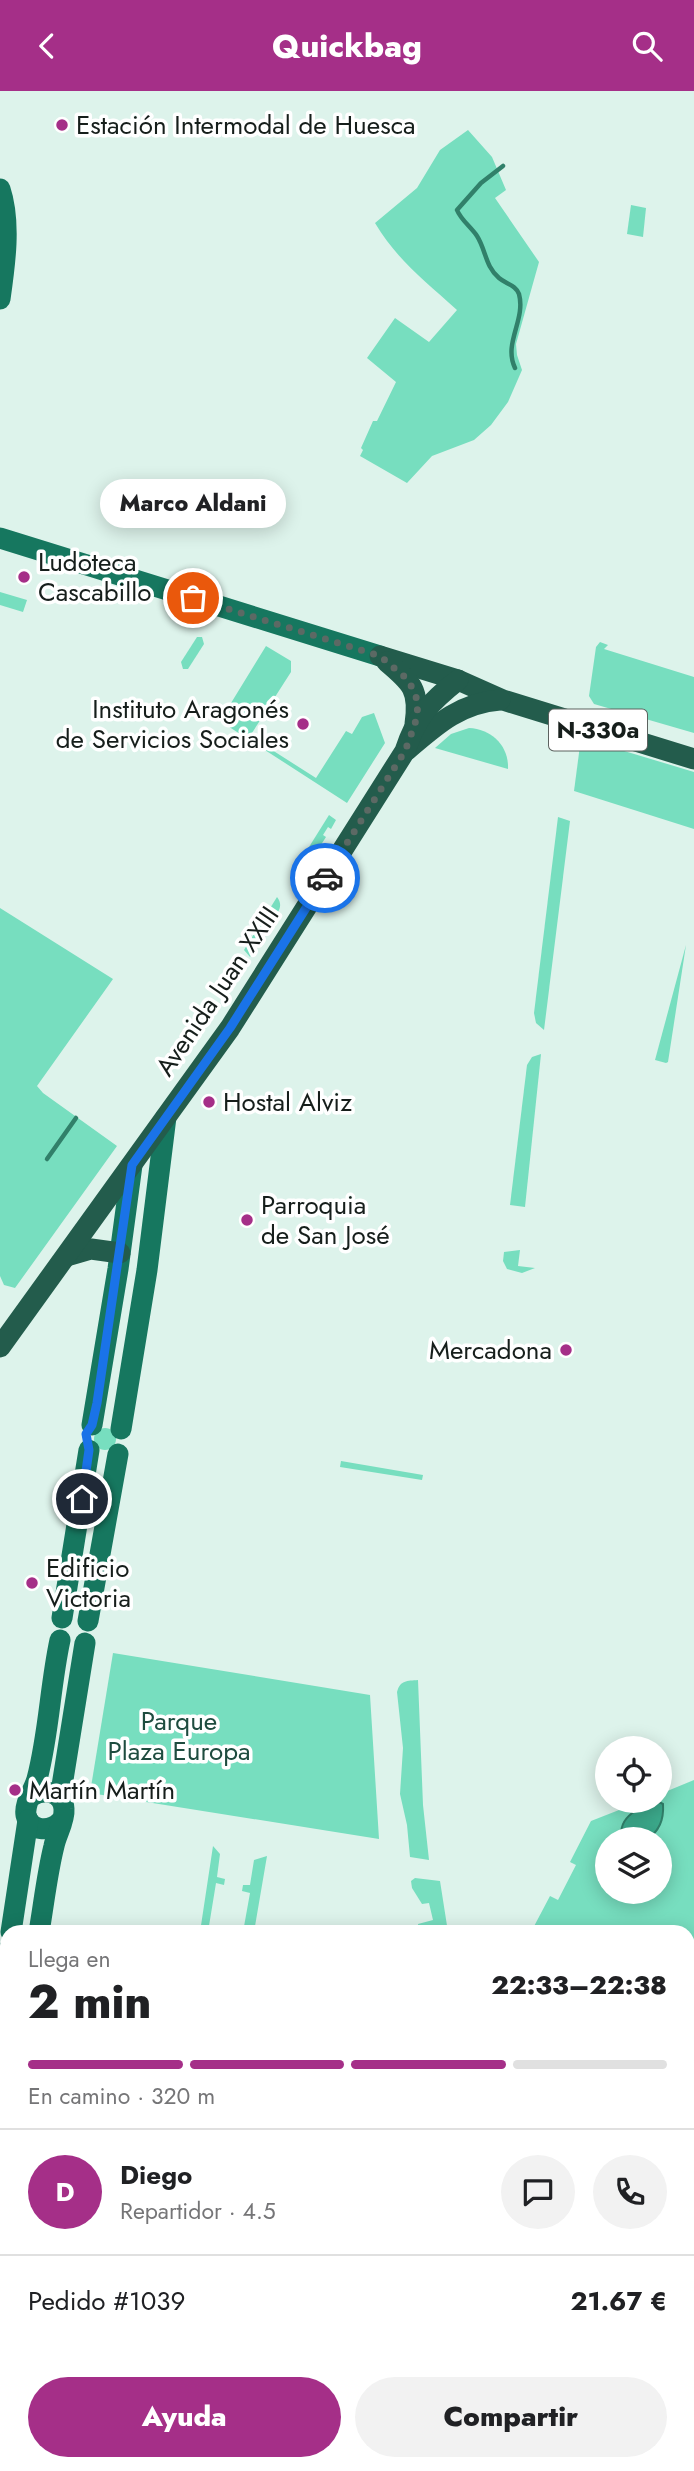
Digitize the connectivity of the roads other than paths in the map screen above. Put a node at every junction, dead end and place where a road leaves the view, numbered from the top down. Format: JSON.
{"nodes":[{"id":1,"x":0,"y":189,"type":"edge"},
{"id":2,"x":0,"y":299,"type":"edge"},
{"id":3,"x":0,"y":538,"type":"edge"},
{"id":4,"x":380,"y":656,"type":"junction"},
{"id":5,"x":451,"y":678,"type":"junction"},
{"id":6,"x":503,"y":700,"type":"junction"},
{"id":7,"x":423,"y":726,"type":"junction"},
{"id":8,"x":694,"y":746,"type":"edge"},
{"id":9,"x":694,"y":759,"type":"edge"},
{"id":10,"x":166,"y":1117,"type":"junction"},
{"id":11,"x":132,"y":1165,"type":"junction"},
{"id":12,"x":120,"y":1252,"type":"junction"},
{"id":13,"x":67,"y":1256,"type":"junction"},
{"id":14,"x":0,"y":1347,"type":"edge"},
{"id":15,"x":92,"y":1425,"type":"junction"},
{"id":16,"x":121,"y":1429,"type":"junction"},
{"id":17,"x":89,"y":1450,"type":"junction"},
{"id":18,"x":118,"y":1454,"type":"junction"},
{"id":19,"x":62,"y":1618,"type":"junction"},
{"id":20,"x":88,"y":1621,"type":"junction"},
{"id":21,"x":60,"y":1640,"type":"junction"},
{"id":22,"x":85,"y":1643,"type":"junction"},
{"id":23,"x":32,"y":1796,"type":"junction"},
{"id":24,"x":60,"y":1798,"type":"junction"},
{"id":25,"x":28,"y":1820,"type":"junction"},
{"id":26,"x":60,"y":1822,"type":"junction"},
{"id":27,"x":11,"y":1925,"type":"edge"},
{"id":28,"x":40,"y":1925,"type":"edge"}],
"edges":[{"from":1,"to":2,"type":"main road"},
{"from":3,"to":4,"type":"main road"},
{"from":4,"to":5,"type":"highway","number":"N-330a"},
{"from":4,"to":7,"type":"highway","name":"Avenida Juan XXIII"},
{"from":5,"to":6,"type":"highway","number":"N-330a"},
{"from":5,"to":7,"type":"highway","name":"Avenida Juan XXIII"},
{"from":5,"to":8,"type":"highway","number":"N-330a"},
{"from":6,"to":7,"type":"highway","number":"N-330a"},
{"from":6,"to":9,"type":"highway","number":"N-330a"},
{"from":7,"to":10,"type":"highway","name":"Avenida Juan XXIII"},
{"from":10,"to":11,"type":"highway","name":"Avenida Juan XXIII"},
{"from":10,"to":16,"type":"main road"},
{"from":11,"to":12,"type":"main road"},
{"from":11,"to":13,"type":"highway","name":"Avenida Juan XXIII"},
{"from":12,"to":13,"type":"highway"},
{"from":12,"to":15,"type":"main road"},
{"from":13,"to":14,"type":"highway","name":"Avenida Juan XXIII"},
{"from":15,"to":16,"type":"main road"},
{"from":15,"to":17,"type":"main road"},
{"from":16,"to":18,"type":"main road"},
{"from":17,"to":18,"type":"main road"},
{"from":17,"to":19,"type":"main road"},
{"from":18,"to":20,"type":"main road"},
{"from":19,"to":20,"type":"main road"},
{"from":19,"to":21,"type":"main road"},
{"from":20,"to":22,"type":"main road"},
{"from":21,"to":22,"type":"main road"},
{"from":21,"to":23,"type":"main road"},
{"from":22,"to":24,"type":"main road"},
{"from":23,"to":24,"type":"main road"},
{"from":23,"to":25,"type":"main road"},
{"from":24,"to":26,"type":"main road"},
{"from":25,"to":26,"type":"main road"},
{"from":25,"to":27,"type":"main road"},
{"from":26,"to":28,"type":"main road"}]}
